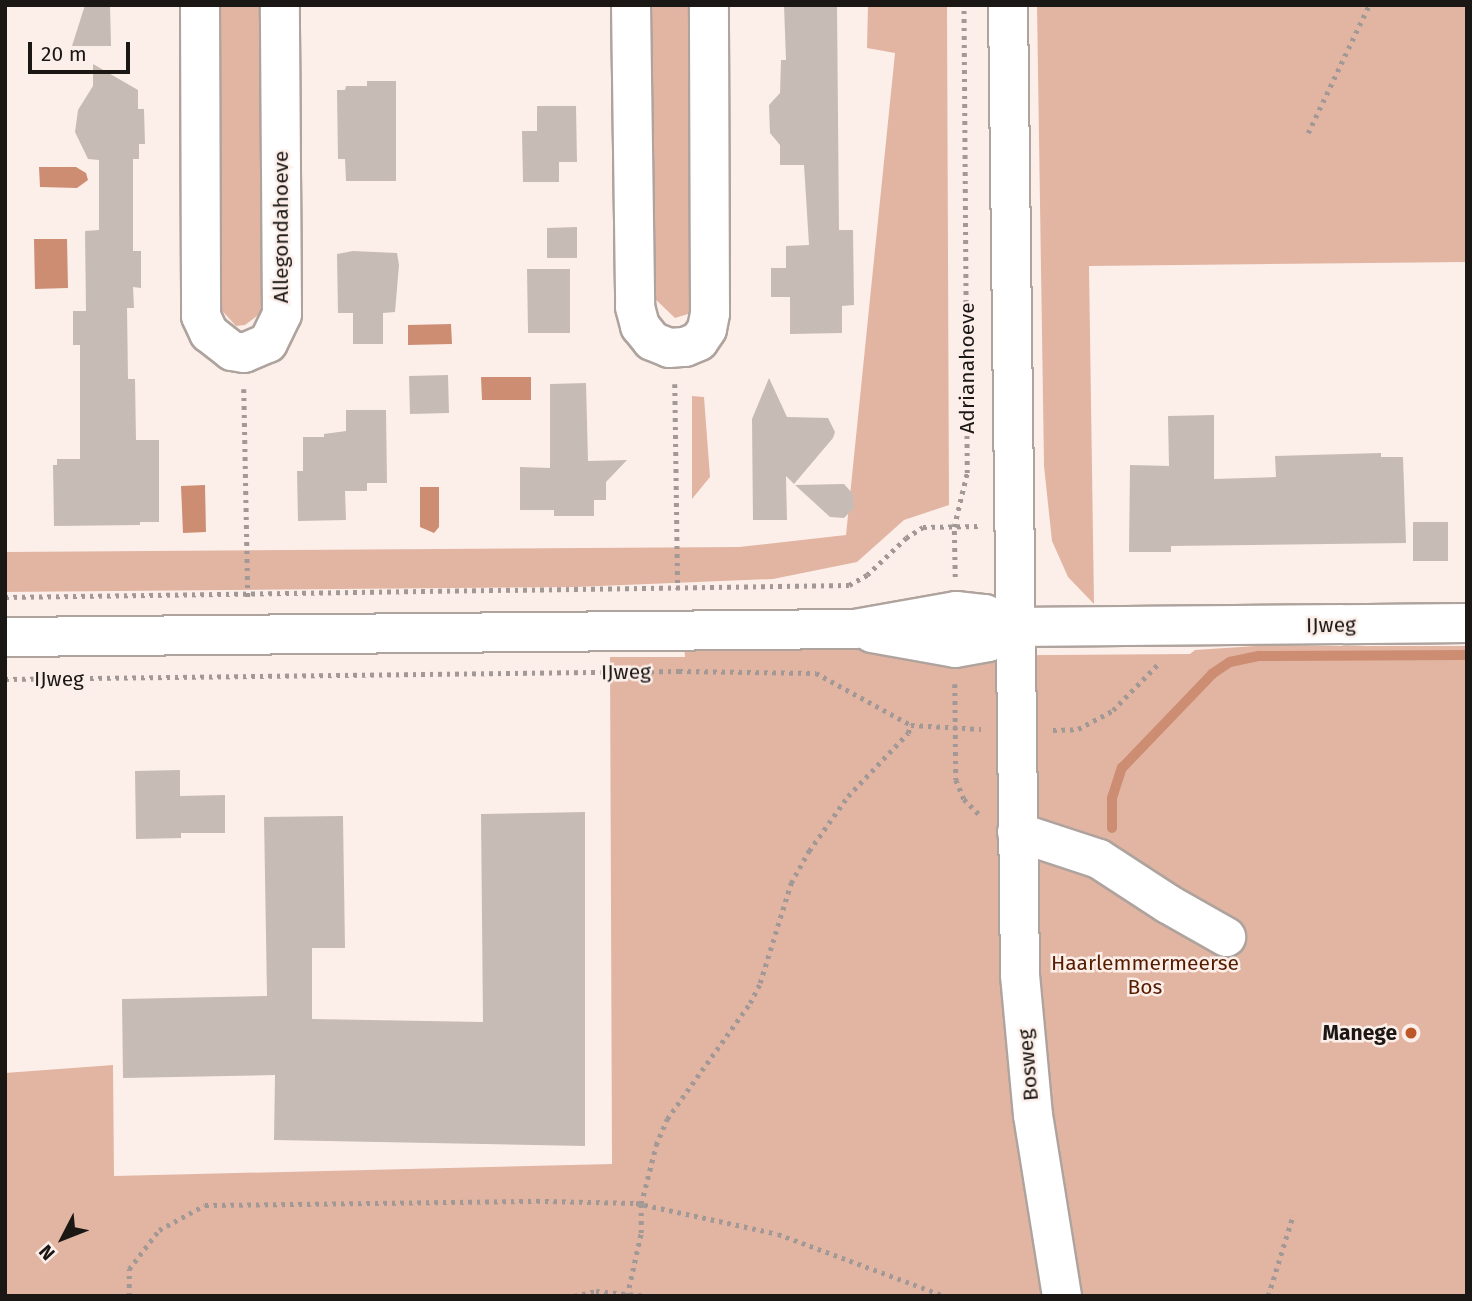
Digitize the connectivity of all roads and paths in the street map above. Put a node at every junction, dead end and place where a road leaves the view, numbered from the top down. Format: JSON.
{"nodes":[{"id":1,"x":200,"y":5,"type":"edge"},
{"id":2,"x":280,"y":5,"type":"edge"},
{"id":3,"x":631,"y":5,"type":"edge"},
{"id":4,"x":709,"y":5,"type":"edge"},
{"id":5,"x":964,"y":5,"type":"edge"},
{"id":6,"x":1008,"y":5,"type":"edge"},
{"id":7,"x":1369,"y":5,"type":"edge"},
{"id":8,"x":1308,"y":133,"type":"dead end"},
{"id":9,"x":674,"y":348,"type":"junction"},
{"id":10,"x":244,"y":353,"type":"junction"},
{"id":11,"x":1013,"y":525,"type":"junction"},
{"id":12,"x":954,"y":527,"type":"junction"},
{"id":13,"x":678,"y":589,"type":"junction"},
{"id":14,"x":248,"y":595,"type":"junction"},
{"id":15,"x":5,"y":597,"type":"edge"},
{"id":16,"x":1467,"y":623,"type":"edge"},
{"id":17,"x":1014,"y":627,"type":"junction"},
{"id":18,"x":1194,"y":627,"type":"junction"},
{"id":19,"x":955,"y":630,"type":"junction"},
{"id":20,"x":680,"y":632,"type":"junction"},
{"id":21,"x":246,"y":636,"type":"junction"},
{"id":22,"x":5,"y":637,"type":"edge"},
{"id":23,"x":679,"y":671,"type":"junction"},
{"id":24,"x":5,"y":679,"type":"edge"},
{"id":25,"x":911,"y":725,"type":"junction"},
{"id":26,"x":954,"y":729,"type":"junction"},
{"id":27,"x":1015,"y":730,"type":"junction"},
{"id":28,"x":1017,"y":832,"type":"junction"},
{"id":29,"x":1226,"y":937,"type":"dead end"},
{"id":30,"x":641,"y":1204,"type":"junction"},
{"id":31,"x":1293,"y":1215,"type":"dead end"},
{"id":32,"x":627,"y":1295,"type":"edge"},
{"id":33,"x":129,"y":1296,"type":"edge"},
{"id":34,"x":574,"y":1296,"type":"edge"},
{"id":35,"x":648,"y":1296,"type":"edge"},
{"id":36,"x":945,"y":1296,"type":"edge"},
{"id":37,"x":1062,"y":1296,"type":"edge"},
{"id":38,"x":1268,"y":1296,"type":"edge"}],
"edges":[{"from":1,"to":10,"type":"street"},
{"from":2,"to":10,"type":"street","name":"Allegondahoeve"},
{"from":3,"to":9,"type":"street"},
{"from":4,"to":9,"type":"street"},
{"from":5,"to":12,"type":"path","name":"Adrianahoeve"},
{"from":6,"to":11,"type":"street","name":"Adrianahoeve"},
{"from":7,"to":8,"type":"path"},
{"from":9,"to":13,"type":"path"},
{"from":10,"to":14,"type":"path"},
{"from":11,"to":12,"type":"path"},
{"from":11,"to":17,"type":"street","name":"Adrianahoeve"},
{"from":12,"to":13,"type":"path"},
{"from":12,"to":19,"type":"path","name":"Adrianahoeve"},
{"from":13,"to":14,"type":"path"},
{"from":13,"to":20,"type":"path"},
{"from":14,"to":15,"type":"path"},
{"from":14,"to":21,"type":"path"},
{"from":16,"to":18,"type":"street","name":"IJweg"},
{"from":17,"to":18,"type":"street","name":"IJweg"},
{"from":17,"to":19,"type":"street","name":"IJweg"},
{"from":17,"to":27,"type":"street","name":"Bosweg"},
{"from":18,"to":27,"type":"path","name":"IJweg"},
{"from":19,"to":20,"type":"street","name":"IJweg"},
{"from":19,"to":26,"type":"path","name":"Adrianahoeve"},
{"from":20,"to":21,"type":"street","name":"IJweg"},
{"from":20,"to":23,"type":"path"},
{"from":21,"to":22,"type":"street","name":"IJweg"},
{"from":23,"to":24,"type":"path","name":"IJweg"},
{"from":23,"to":25,"type":"path","name":"IJweg"},
{"from":25,"to":26,"type":"path","name":"IJweg"},
{"from":25,"to":30,"type":"path"},
{"from":26,"to":27,"type":"path","name":"IJweg"},
{"from":26,"to":28,"type":"path"},
{"from":27,"to":28,"type":"street","name":"Bosweg"},
{"from":28,"to":29,"type":"street"},
{"from":28,"to":37,"type":"street","name":"Bosweg"},
{"from":30,"to":32,"type":"path"},
{"from":30,"to":33,"type":"path"},
{"from":30,"to":36,"type":"path"},
{"from":31,"to":38,"type":"path"},
{"from":32,"to":34,"type":"path"},
{"from":32,"to":35,"type":"path"}]}
